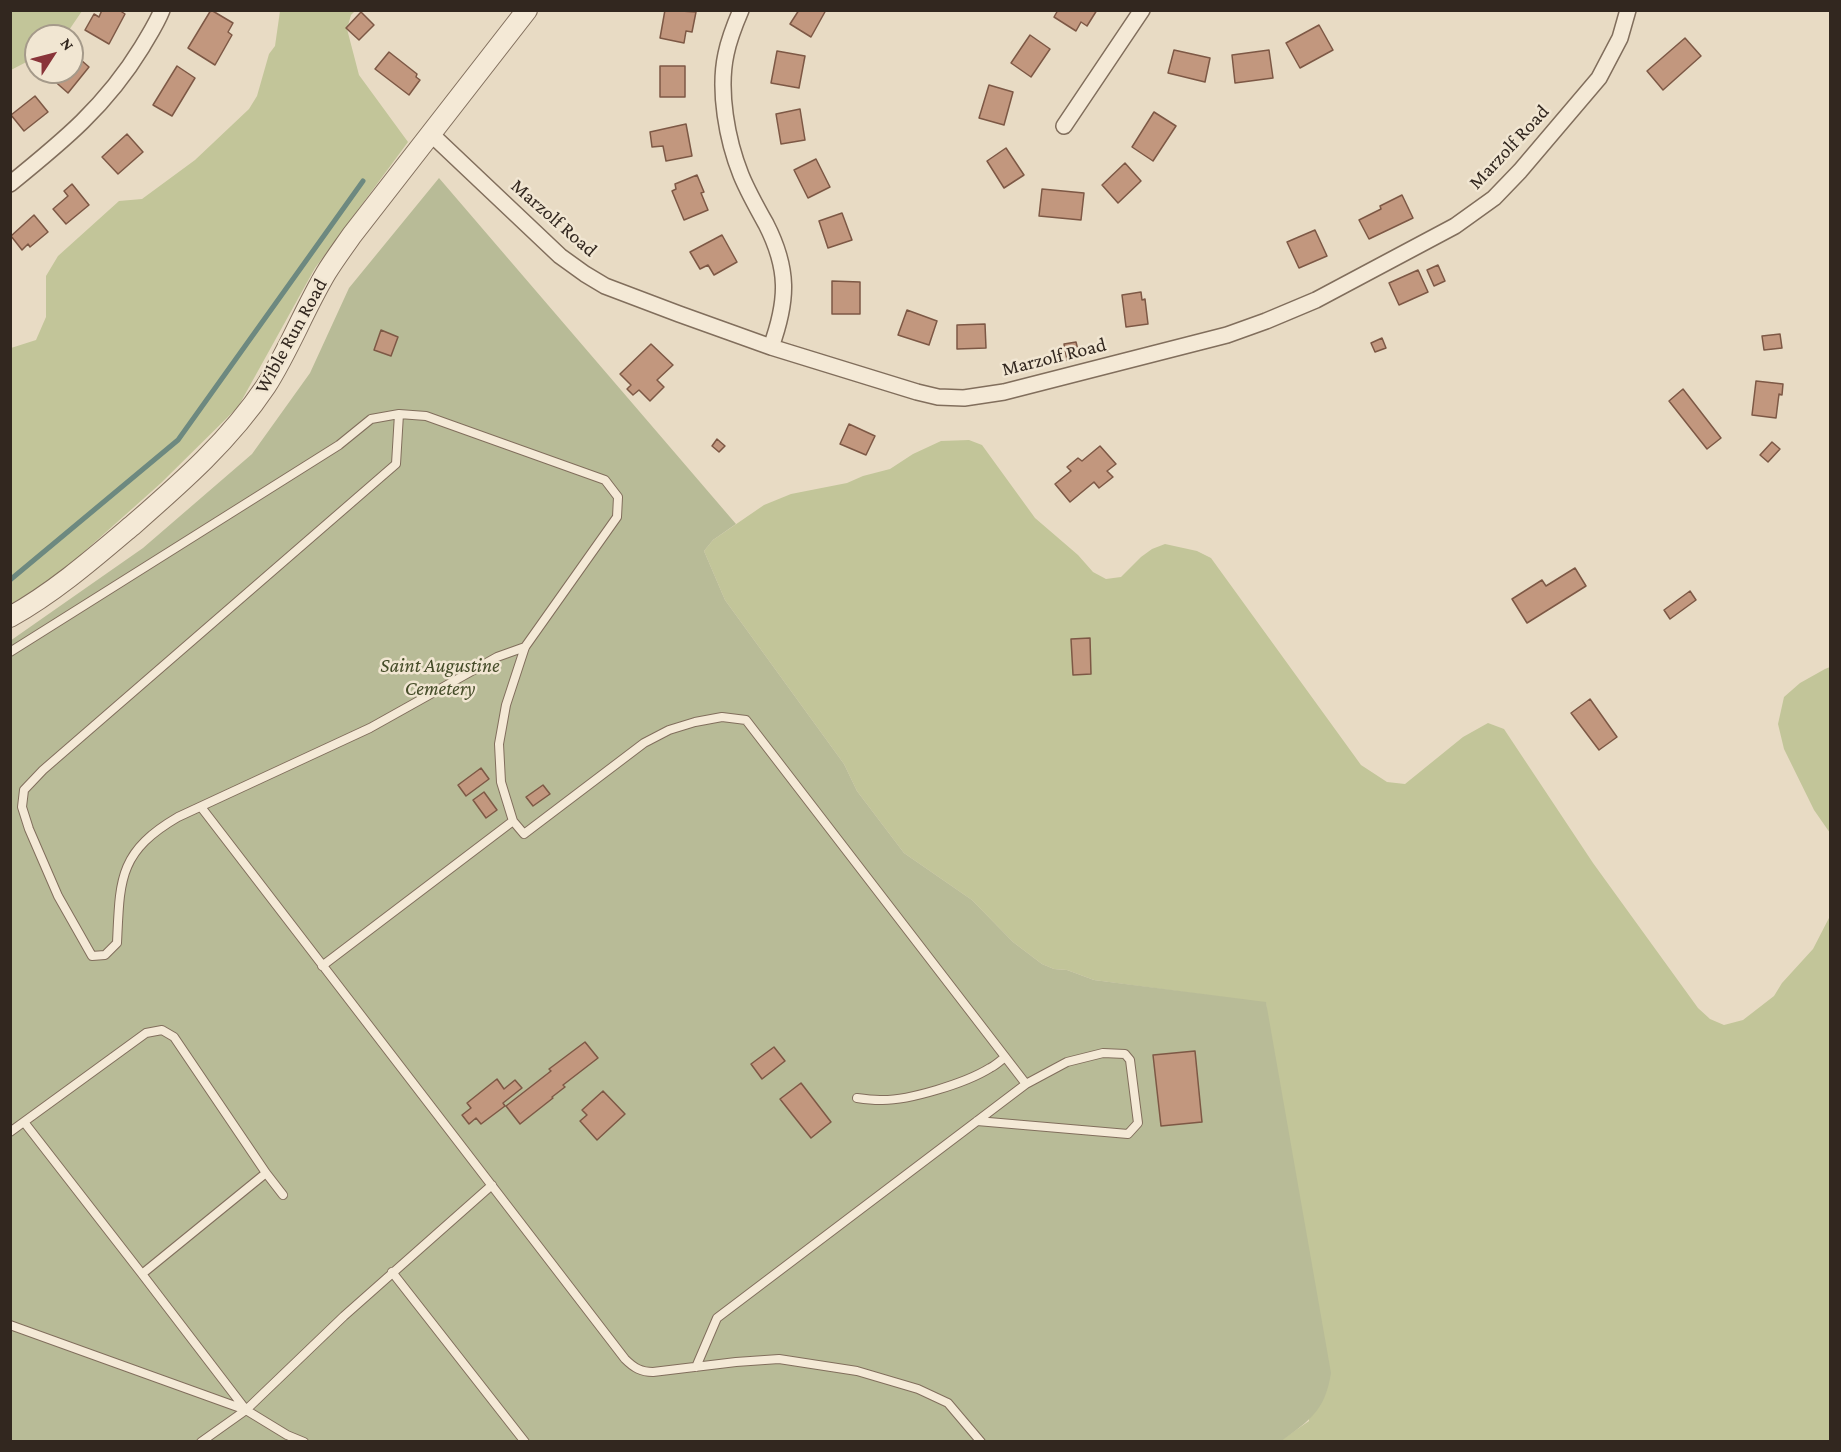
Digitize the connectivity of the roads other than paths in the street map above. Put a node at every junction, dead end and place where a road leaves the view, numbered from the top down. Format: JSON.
{"nodes":[{"id":1,"x":162,"y":10,"type":"edge"},
{"id":2,"x":527,"y":10,"type":"edge"},
{"id":3,"x":741,"y":10,"type":"edge"},
{"id":4,"x":1142,"y":10,"type":"edge"},
{"id":5,"x":1628,"y":10,"type":"edge"},
{"id":6,"x":1064,"y":126,"type":"dead end"},
{"id":7,"x":430,"y":133,"type":"junction"},
{"id":8,"x":10,"y":184,"type":"edge"},
{"id":9,"x":771,"y":347,"type":"junction"},
{"id":10,"x":399,"y":414,"type":"junction"},
{"id":11,"x":10,"y":618,"type":"edge"},
{"id":12,"x":525,"y":647,"type":"junction"},
{"id":13,"x":10,"y":652,"type":"edge"},
{"id":14,"x":201,"y":807,"type":"junction"},
{"id":15,"x":513,"y":821,"type":"junction"},
{"id":16,"x":322,"y":966,"type":"junction"},
{"id":17,"x":1005,"y":1057,"type":"junction"},
{"id":18,"x":1026,"y":1084,"type":"junction"},
{"id":19,"x":857,"y":1098,"type":"dead end"},
{"id":20,"x":977,"y":1121,"type":"junction"},
{"id":21,"x":24,"y":1122,"type":"junction"},
{"id":22,"x":10,"y":1132,"type":"edge"},
{"id":23,"x":266,"y":1173,"type":"junction"},
{"id":24,"x":492,"y":1185,"type":"junction"},
{"id":25,"x":283,"y":1195,"type":"dead end"},
{"id":26,"x":392,"y":1272,"type":"junction"},
{"id":27,"x":142,"y":1274,"type":"junction"},
{"id":28,"x":10,"y":1325,"type":"edge"},
{"id":29,"x":696,"y":1367,"type":"junction"},
{"id":30,"x":246,"y":1410,"type":"junction"},
{"id":31,"x":201,"y":1442,"type":"edge"},
{"id":32,"x":304,"y":1442,"type":"edge"},
{"id":33,"x":525,"y":1442,"type":"edge"},
{"id":34,"x":981,"y":1442,"type":"edge"}],
"edges":[{"from":1,"to":8,"type":"street"},
{"from":2,"to":7,"type":"street","name":"Wible Run Road"},
{"from":3,"to":9,"type":"street"},
{"from":4,"to":6,"type":"street"},
{"from":5,"to":9,"type":"street","name":"Marzolf Road"},
{"from":7,"to":9,"type":"street","name":"Marzolf Road"},
{"from":7,"to":11,"type":"street","name":"Wible Run Road"},
{"from":10,"to":12,"type":"lane"},
{"from":10,"to":13,"type":"lane"},
{"from":10,"to":14,"type":"lane"},
{"from":12,"to":14,"type":"lane"},
{"from":12,"to":15,"type":"lane"},
{"from":14,"to":16,"type":"lane"},
{"from":15,"to":16,"type":"lane"},
{"from":15,"to":17,"type":"lane"},
{"from":16,"to":24,"type":"lane"},
{"from":17,"to":18,"type":"lane"},
{"from":17,"to":19,"type":"lane"},
{"from":18,"to":20,"type":"lane"},
{"from":18,"to":20,"type":"lane"},
{"from":20,"to":29,"type":"lane"},
{"from":21,"to":22,"type":"lane"},
{"from":21,"to":23,"type":"lane"},
{"from":21,"to":27,"type":"lane"},
{"from":23,"to":25,"type":"lane"},
{"from":23,"to":27,"type":"lane"},
{"from":24,"to":26,"type":"lane"},
{"from":24,"to":29,"type":"lane"},
{"from":26,"to":30,"type":"lane"},
{"from":26,"to":33,"type":"lane"},
{"from":27,"to":30,"type":"lane"},
{"from":28,"to":30,"type":"lane"},
{"from":29,"to":34,"type":"lane"},
{"from":30,"to":31,"type":"lane"},
{"from":30,"to":32,"type":"lane"}]}
